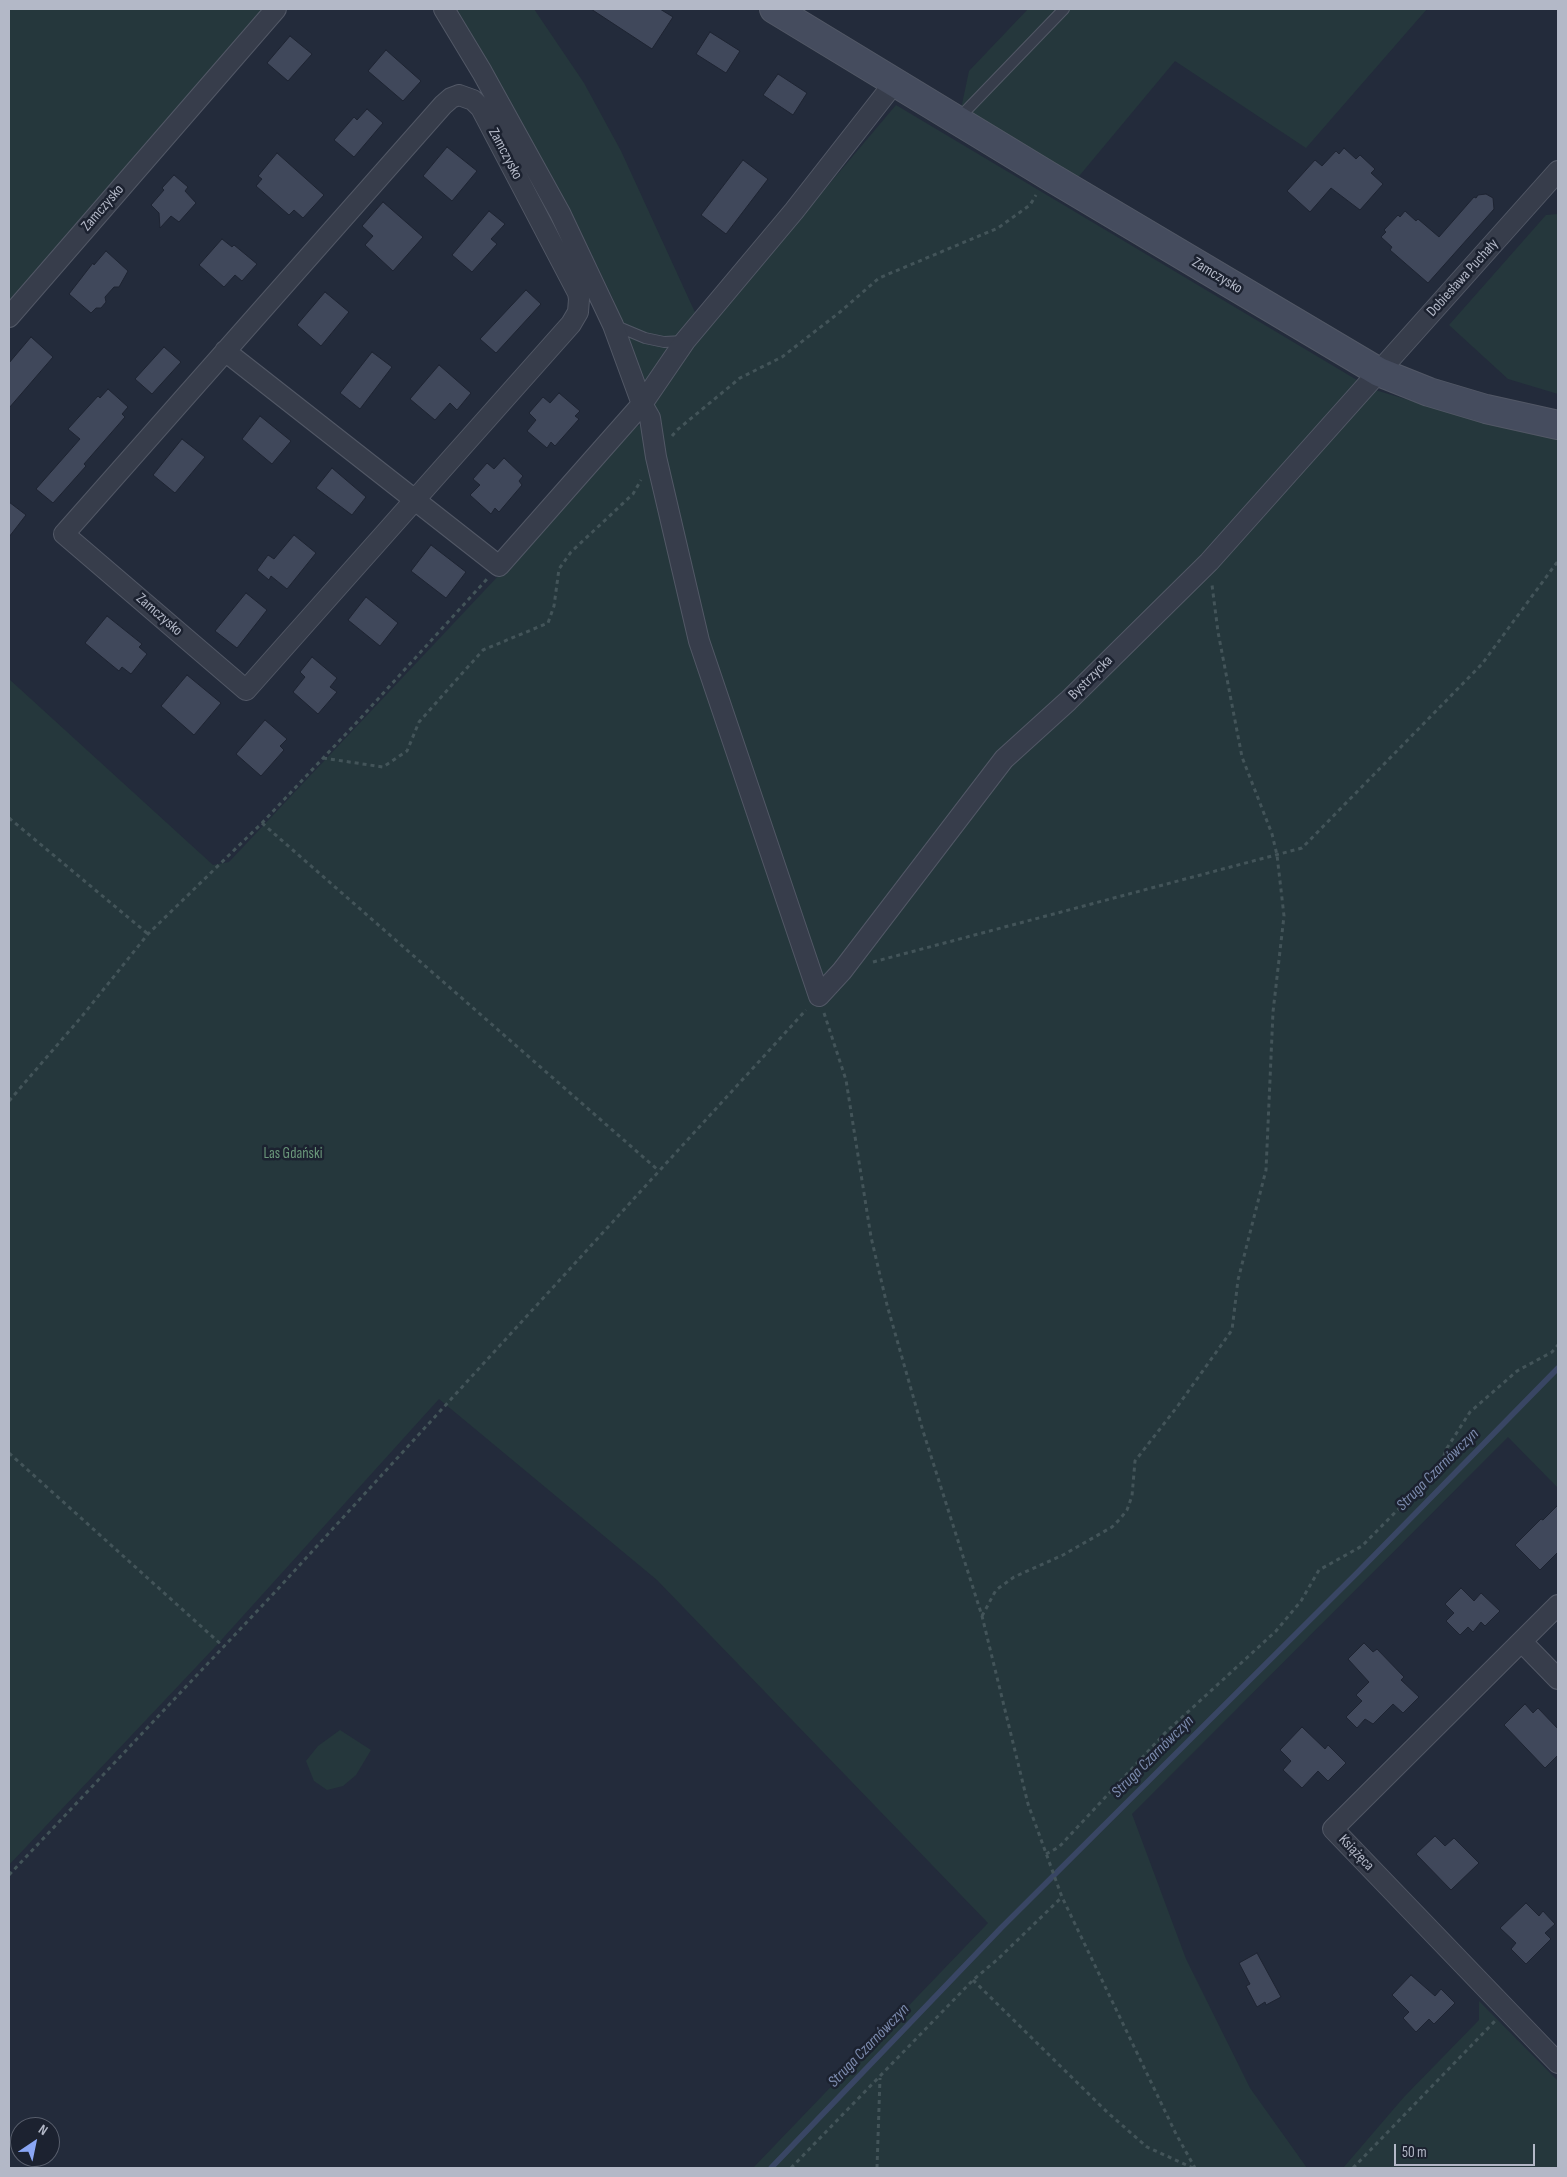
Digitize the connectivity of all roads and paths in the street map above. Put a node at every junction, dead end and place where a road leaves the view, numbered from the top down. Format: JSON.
{"nodes":[{"id":1,"x":276,"y":9,"type":"edge"},
{"id":2,"x":444,"y":9,"type":"edge"},
{"id":3,"x":774,"y":9,"type":"edge"},
{"id":4,"x":1064,"y":9,"type":"edge"},
{"id":5,"x":895,"y":82,"type":"junction"},
{"id":6,"x":957,"y":119,"type":"junction"},
{"id":7,"x":1555,"y":183,"type":"edge"},
{"id":8,"x":9,"y":317,"type":"edge"},
{"id":9,"x":613,"y":325,"type":"junction"},
{"id":10,"x":685,"y":342,"type":"junction"},
{"id":11,"x":226,"y":352,"type":"junction"},
{"id":12,"x":1379,"y":372,"type":"junction"},
{"id":13,"x":642,"y":404,"type":"junction"},
{"id":14,"x":1558,"y":425,"type":"edge"},
{"id":15,"x":414,"y":500,"type":"junction"},
{"id":16,"x":1558,"y":561,"type":"edge"},
{"id":17,"x":1209,"y":562,"type":"junction"},
{"id":18,"x":499,"y":566,"type":"junction"},
{"id":19,"x":9,"y":818,"type":"edge"},
{"id":20,"x":262,"y":823,"type":"junction"},
{"id":21,"x":1277,"y":855,"type":"junction"},
{"id":22,"x":148,"y":934,"type":"junction"},
{"id":23,"x":842,"y":971,"type":"junction"},
{"id":24,"x":819,"y":996,"type":"junction"},
{"id":25,"x":9,"y":1101,"type":"edge"},
{"id":26,"x":658,"y":1170,"type":"junction"},
{"id":27,"x":1558,"y":1345,"type":"edge"},
{"id":28,"x":9,"y":1453,"type":"edge"},
{"id":29,"x":1558,"y":1605,"type":"edge"},
{"id":30,"x":982,"y":1616,"type":"junction"},
{"id":31,"x":1522,"y":1642,"type":"junction"},
{"id":32,"x":224,"y":1647,"type":"junction"},
{"id":33,"x":1558,"y":1679,"type":"edge"},
{"id":34,"x":1046,"y":1854,"type":"junction"},
{"id":35,"x":9,"y":1875,"type":"edge"},
{"id":36,"x":1062,"y":1897,"type":"junction"},
{"id":37,"x":973,"y":1980,"type":"junction"},
{"id":38,"x":1507,"y":2008,"type":"junction"},
{"id":39,"x":1558,"y":2063,"type":"edge"},
{"id":40,"x":880,"y":2077,"type":"junction"},
{"id":41,"x":791,"y":2168,"type":"edge"},
{"id":42,"x":877,"y":2168,"type":"edge"},
{"id":43,"x":1194,"y":2168,"type":"edge"},
{"id":44,"x":1352,"y":2168,"type":"edge"}],
"edges":[{"from":1,"to":8,"type":"street","name":"Zamczysko"},
{"from":2,"to":9,"type":"street"},
{"from":3,"to":5,"type":"street","name":"Zamczysko"},
{"from":4,"to":6,"type":"lane"},
{"from":5,"to":6,"type":"street","name":"Zamczysko"},
{"from":5,"to":10,"type":"street"},
{"from":6,"to":12,"type":"street","name":"Zamczysko"},
{"from":7,"to":12,"type":"street","name":"Dobiesława Puchały"},
{"from":9,"to":10,"type":"lane"},
{"from":9,"to":13,"type":"street"},
{"from":10,"to":13,"type":"street"},
{"from":11,"to":15,"type":"street"},
{"from":11,"to":15,"type":"street","name":"Zamczysko"},
{"from":11,"to":15,"type":"street","name":"Zamczysko"},
{"from":12,"to":14,"type":"street","name":"Zamczysko"},
{"from":12,"to":17,"type":"street","name":"Bystrzycka"},
{"from":13,"to":18,"type":"street"},
{"from":13,"to":24,"type":"street"},
{"from":15,"to":18,"type":"street"},
{"from":16,"to":21,"type":"path"},
{"from":17,"to":21,"type":"path"},
{"from":17,"to":23,"type":"street","name":"Bystrzycka"},
{"from":18,"to":20,"type":"path"},
{"from":19,"to":22,"type":"path"},
{"from":20,"to":22,"type":"path"},
{"from":20,"to":26,"type":"path"},
{"from":21,"to":23,"type":"path"},
{"from":21,"to":30,"type":"path"},
{"from":22,"to":25,"type":"path"},
{"from":23,"to":24,"type":"street","name":"Bystrzycka"},
{"from":24,"to":26,"type":"path"},
{"from":24,"to":30,"type":"path"},
{"from":26,"to":32,"type":"path"},
{"from":27,"to":34,"type":"path"},
{"from":28,"to":32,"type":"path"},
{"from":29,"to":31,"type":"street","name":"Książęca"},
{"from":30,"to":34,"type":"path"},
{"from":31,"to":33,"type":"street"},
{"from":31,"to":38,"type":"street","name":"Książęca"},
{"from":32,"to":35,"type":"path"},
{"from":34,"to":36,"type":"path"},
{"from":36,"to":37,"type":"path"},
{"from":36,"to":43,"type":"path"},
{"from":37,"to":40,"type":"path"},
{"from":37,"to":43,"type":"path"},
{"from":38,"to":39,"type":"street","name":"Książęca"},
{"from":38,"to":44,"type":"path"},
{"from":40,"to":41,"type":"path"},
{"from":40,"to":42,"type":"path"}]}
